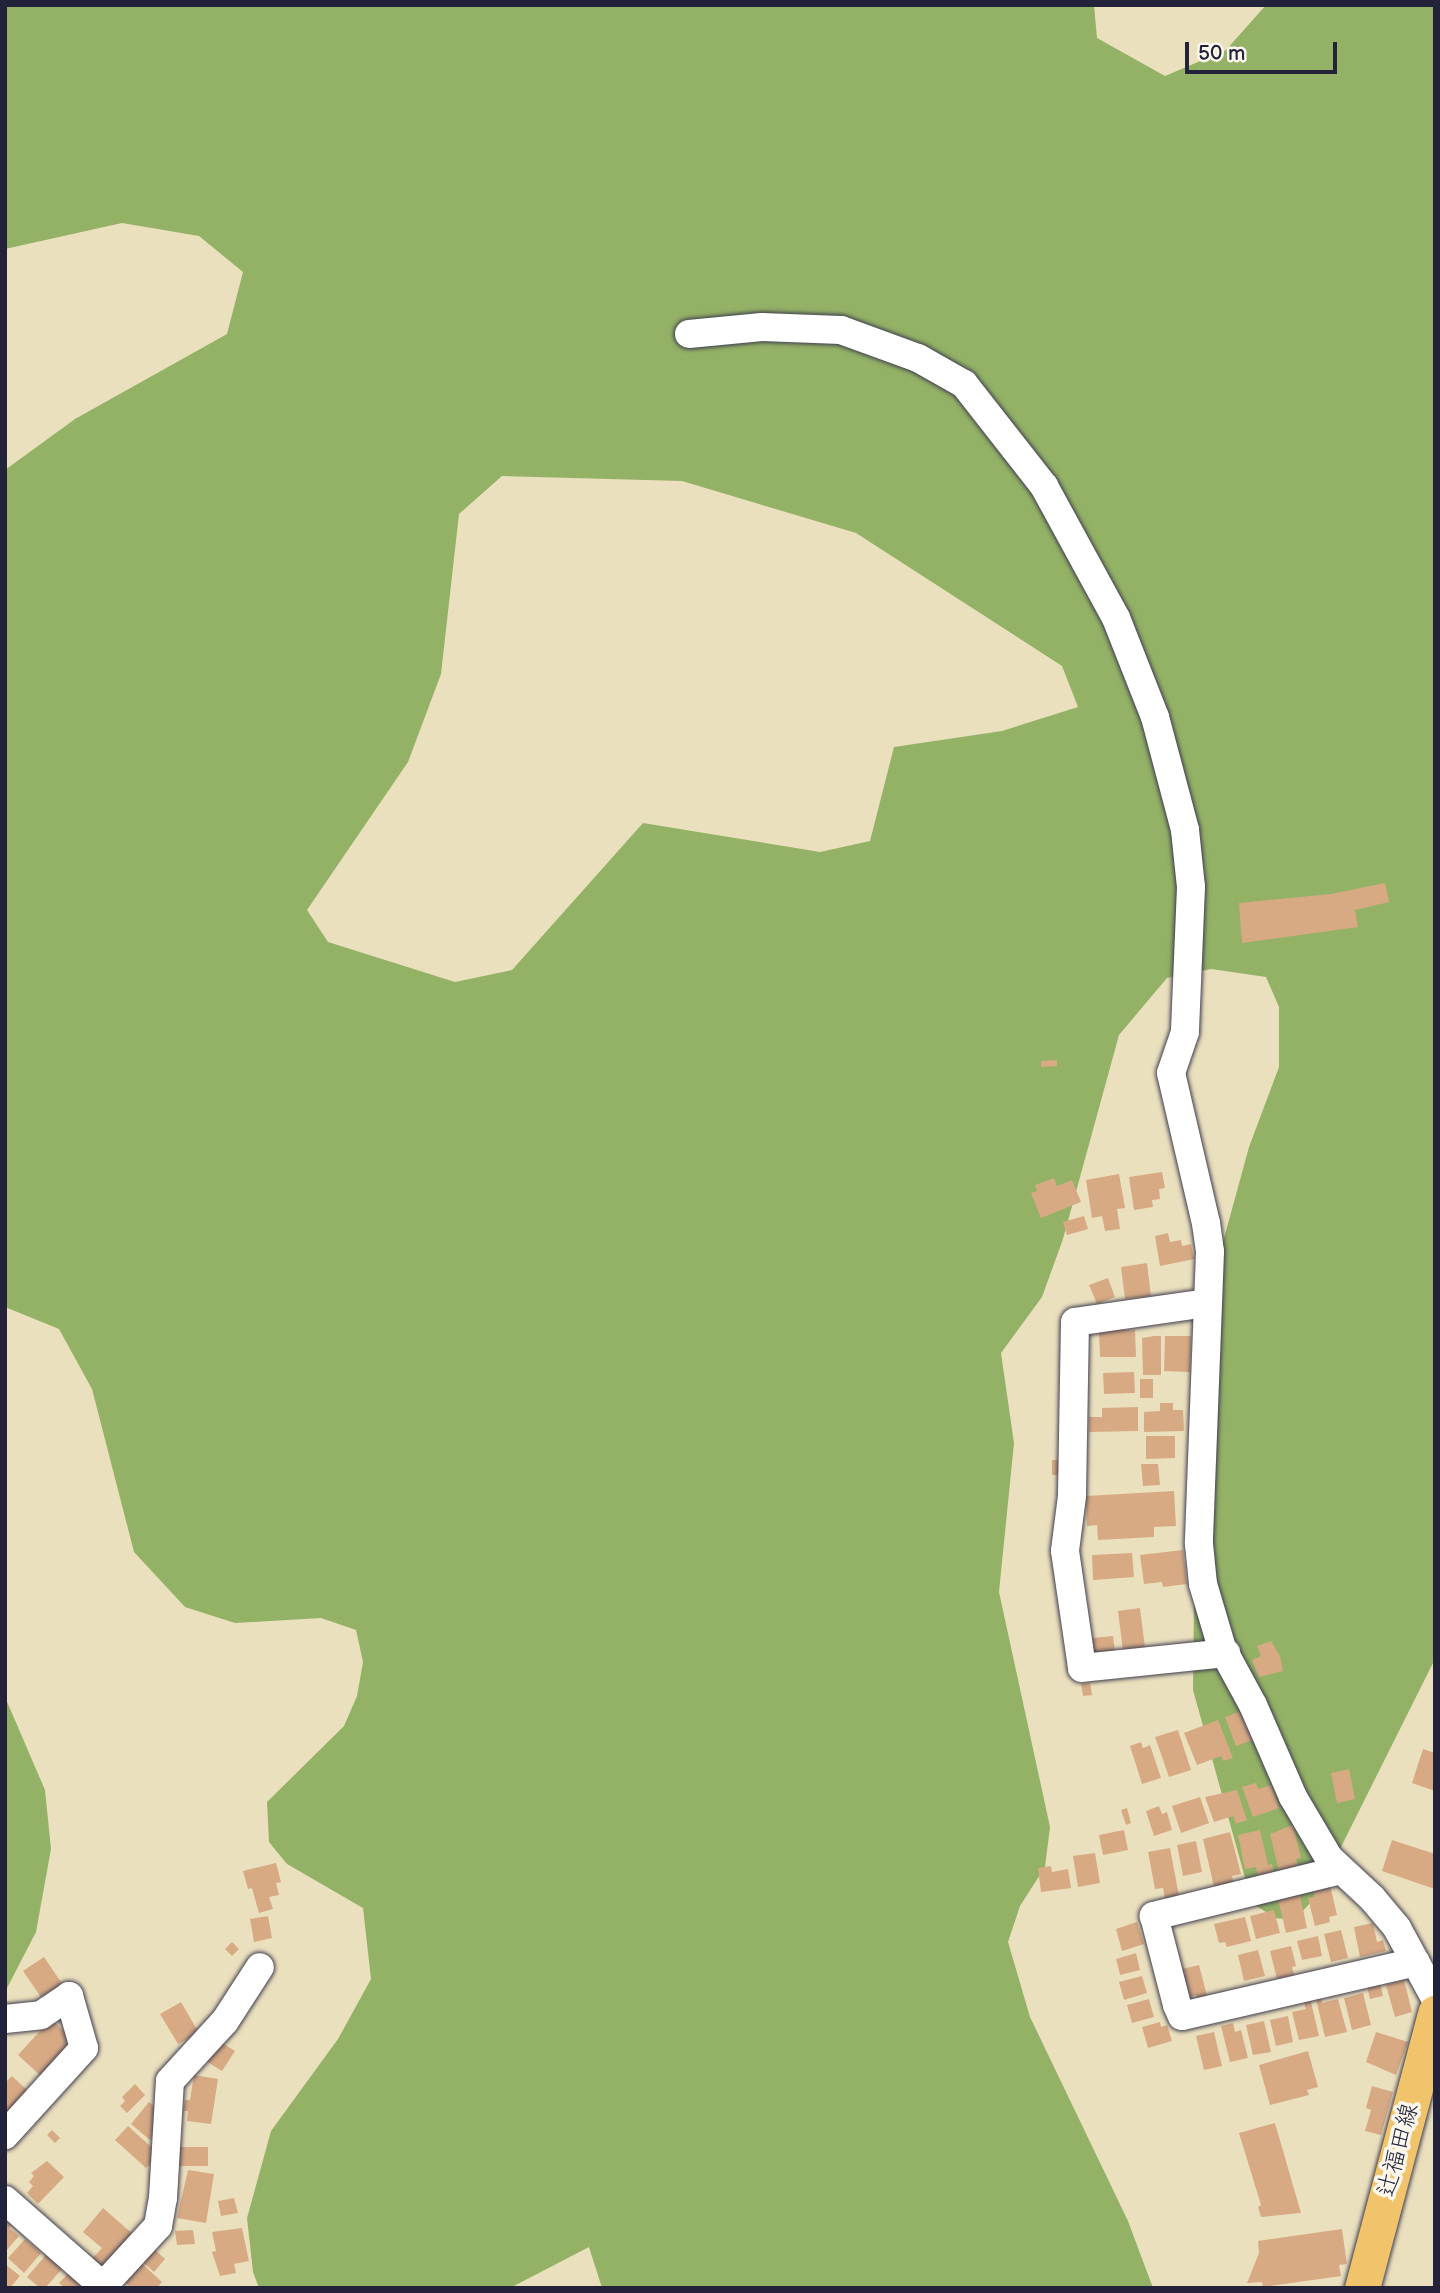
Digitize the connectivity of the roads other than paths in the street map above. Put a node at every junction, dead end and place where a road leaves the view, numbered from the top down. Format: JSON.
{"nodes":[{"id":1,"x":689,"y":334,"type":"dead end"},
{"id":2,"x":1207,"y":1303,"type":"junction"},
{"id":3,"x":1226,"y":1654,"type":"junction"},
{"id":4,"x":1341,"y":1870,"type":"junction"},
{"id":5,"x":1416,"y":1962,"type":"junction"},
{"id":6,"x":260,"y":1967,"type":"dead end"},
{"id":7,"x":1435,"y":1998,"type":"edge"},
{"id":8,"x":1435,"y":2012,"type":"edge"},
{"id":9,"x":5,"y":2019,"type":"edge"},
{"id":10,"x":5,"y":2135,"type":"edge"},
{"id":11,"x":5,"y":2200,"type":"edge"},
{"id":12,"x":104,"y":2287,"type":"edge"},
{"id":13,"x":1362,"y":2288,"type":"edge"}],
"edges":[{"from":1,"to":2,"type":"street"},
{"from":2,"to":3,"type":"street"},
{"from":2,"to":3,"type":"street"},
{"from":3,"to":4,"type":"street"},
{"from":4,"to":5,"type":"street"},
{"from":4,"to":5,"type":"street"},
{"from":5,"to":7,"type":"street"},
{"from":6,"to":12,"type":"street"},
{"from":8,"to":13,"type":"main road","name":"辻福田線"},
{"from":9,"to":10,"type":"street"},
{"from":11,"to":12,"type":"street"}]}
